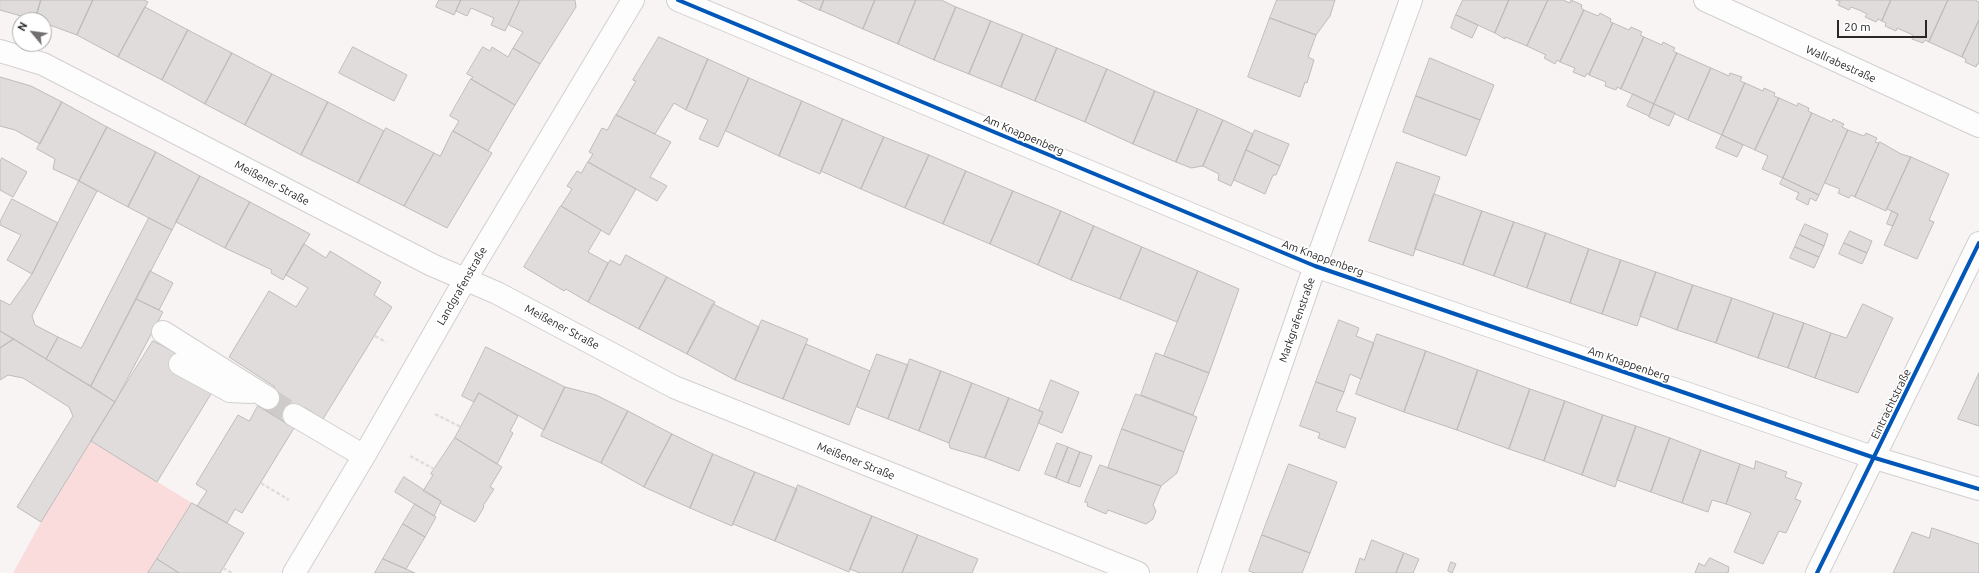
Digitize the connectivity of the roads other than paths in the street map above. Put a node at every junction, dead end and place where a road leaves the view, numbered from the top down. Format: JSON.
{"nodes":[{"id":1,"x":633,"y":0,"type":"edge"},
{"id":2,"x":678,"y":0,"type":"edge"},
{"id":3,"x":1411,"y":0,"type":"edge"},
{"id":4,"x":1705,"y":0,"type":"edge"},
{"id":5,"x":0,"y":51,"type":"edge"},
{"id":6,"x":1979,"y":126,"type":"edge"},
{"id":7,"x":1979,"y":243,"type":"edge"},
{"id":8,"x":1315,"y":266,"type":"junction"},
{"id":9,"x":465,"y":280,"type":"junction"},
{"id":10,"x":163,"y":332,"type":"dead end"},
{"id":11,"x":180,"y":364,"type":"dead end"},
{"id":12,"x":294,"y":415,"type":"tunnel mouth"},
{"id":13,"x":364,"y":456,"type":"junction"},
{"id":14,"x":1875,"y":458,"type":"junction"},
{"id":15,"x":1979,"y":489,"type":"edge"},
{"id":16,"x":294,"y":573,"type":"edge"},
{"id":17,"x":1138,"y":573,"type":"edge"},
{"id":18,"x":1209,"y":573,"type":"edge"},
{"id":19,"x":1817,"y":573,"type":"edge"}],
"edges":[{"from":1,"to":9,"type":"street","name":"Landgrafenstraße"},
{"from":2,"to":8,"type":"street","name":"Am Knappenberg"},
{"from":3,"to":8,"type":"street","name":"Markgrafenstraße"},
{"from":4,"to":6,"type":"street","name":"Wallrabestraße"},
{"from":5,"to":9,"type":"street","name":"Meißener Straße"},
{"from":7,"to":14,"type":"street","name":"Eintrachtstraße"},
{"from":8,"to":14,"type":"street","name":"Am Knappenberg"},
{"from":8,"to":18,"type":"street","name":"Markgrafenstraße"},
{"from":9,"to":13,"type":"street","name":"Landgrafenstraße"},
{"from":9,"to":17,"type":"street","name":"Meißener Straße"},
{"from":10,"to":11,"type":"street"},
{"from":12,"to":13,"type":"street"},
{"from":13,"to":16,"type":"street","name":"Landgrafenstraße"},
{"from":14,"to":15,"type":"street","name":"Am Knappenberg"},
{"from":14,"to":19,"type":"street","name":"Eintrachtstraße"}]}
